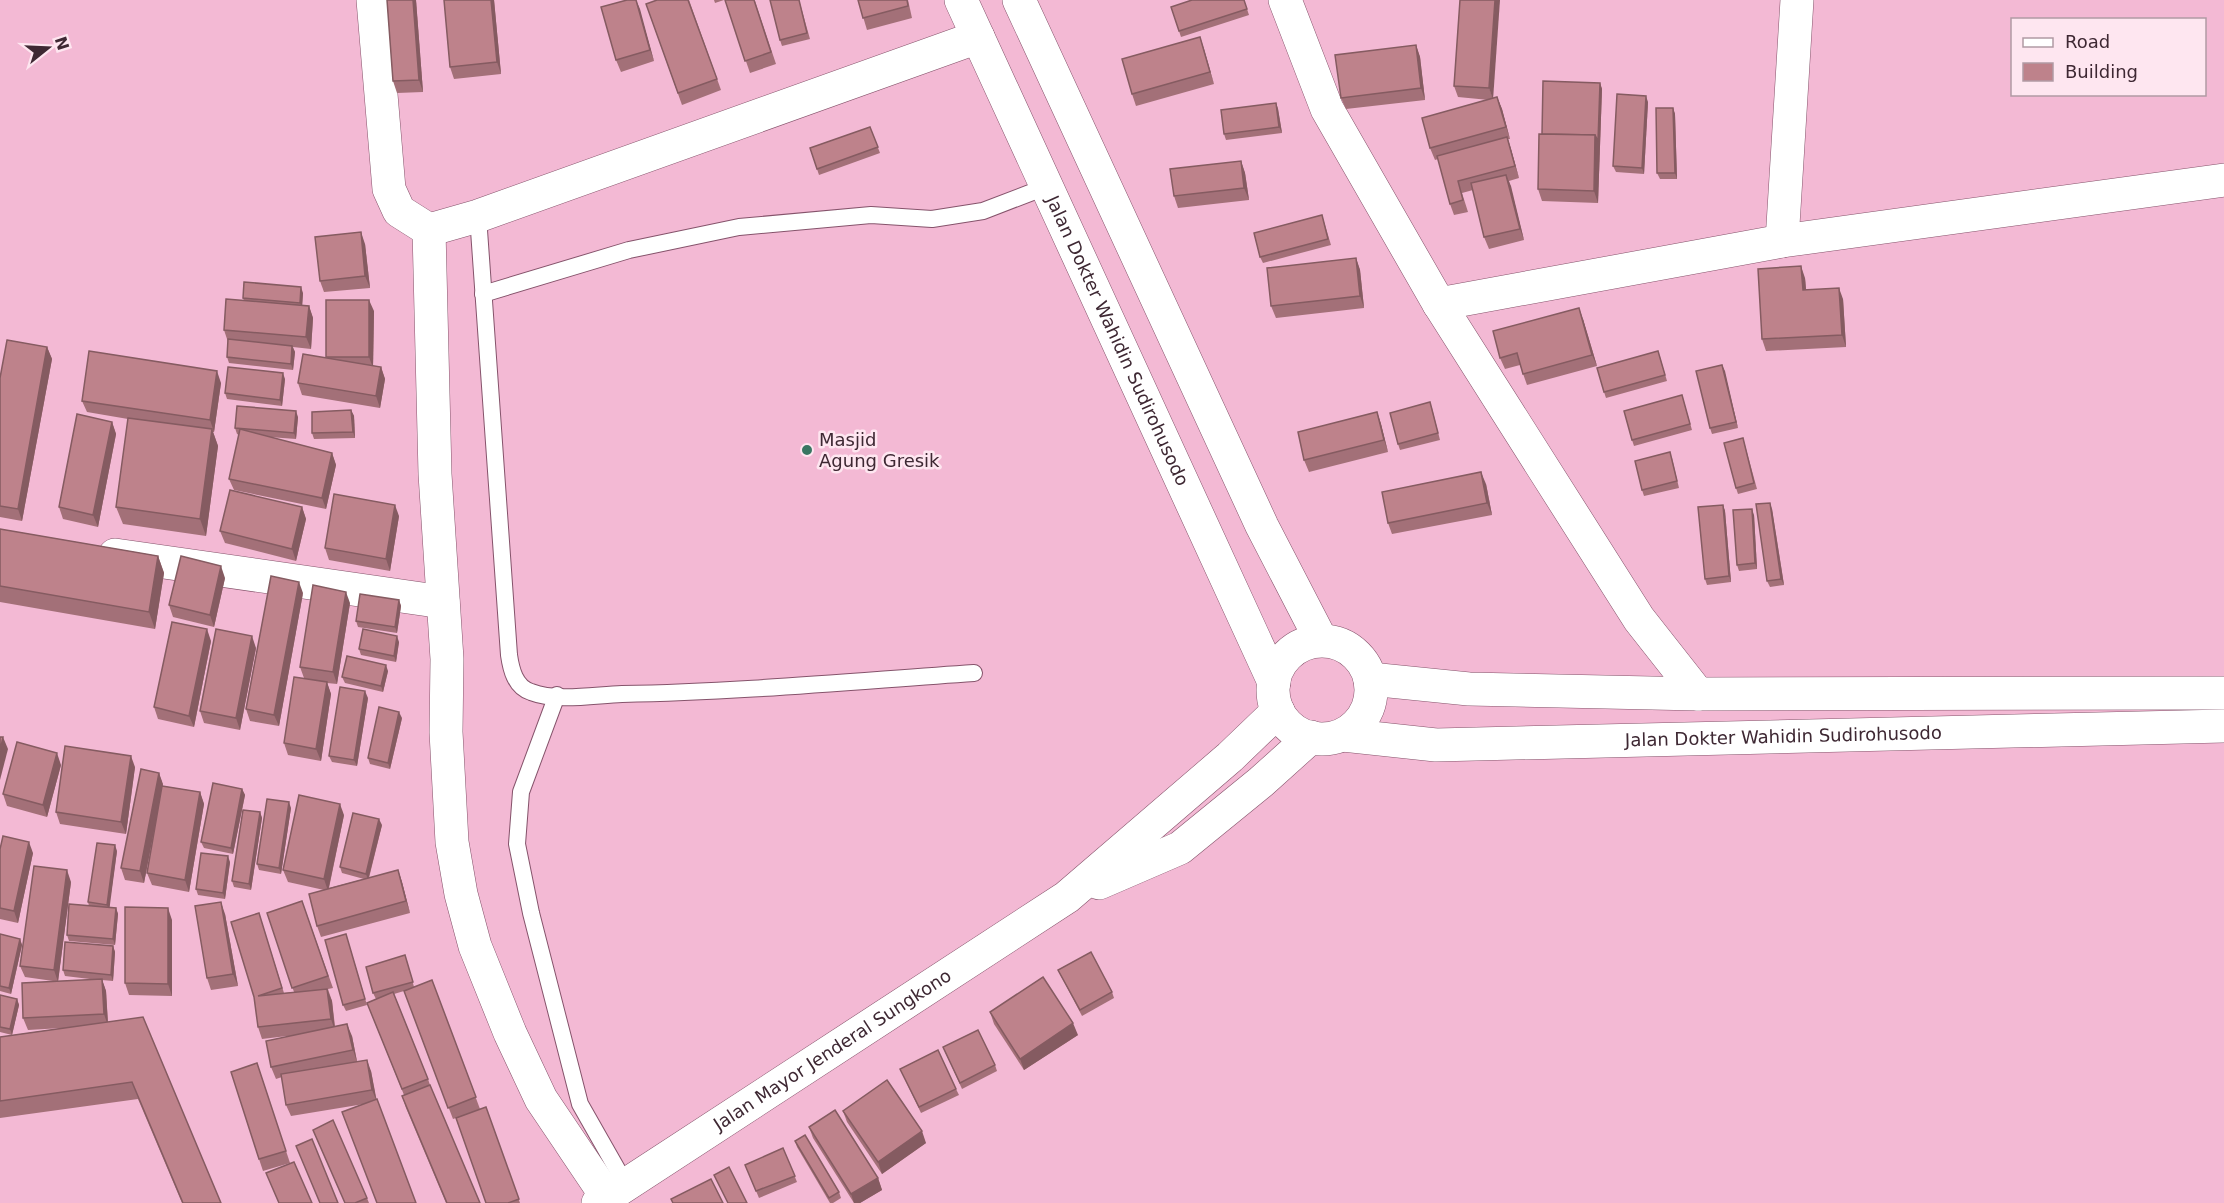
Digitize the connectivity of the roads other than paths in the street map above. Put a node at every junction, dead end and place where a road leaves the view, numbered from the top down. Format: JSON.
{"nodes":[{"id":1,"x":373,"y":0,"type":"edge"},
{"id":2,"x":961,"y":0,"type":"edge"},
{"id":3,"x":1019,"y":0,"type":"edge"},
{"id":4,"x":1285,"y":0,"type":"edge"},
{"id":5,"x":1797,"y":0,"type":"edge"},
{"id":6,"x":978,"y":37,"type":"junction"},
{"id":7,"x":2224,"y":180,"type":"edge"},
{"id":8,"x":1048,"y":186,"type":"junction"},
{"id":9,"x":478,"y":216,"type":"junction"},
{"id":10,"x":429,"y":230,"type":"junction"},
{"id":11,"x":1782,"y":241,"type":"junction"},
{"id":12,"x":483,"y":294,"type":"junction"},
{"id":13,"x":1439,"y":304,"type":"junction"},
{"id":14,"x":81,"y":550,"type":"edge"},
{"id":15,"x":442,"y":602,"type":"junction"},
{"id":16,"x":1321,"y":640,"type":"junction"},
{"id":17,"x":974,"y":673,"type":"dead end"},
{"id":18,"x":1370,"y":679,"type":"junction"},
{"id":19,"x":2224,"y":693,"type":"edge"},
{"id":20,"x":1698,"y":694,"type":"junction"},
{"id":21,"x":557,"y":696,"type":"junction"},
{"id":22,"x":1276,"y":696,"type":"junction"},
{"id":23,"x":2224,"y":726,"type":"edge"},
{"id":24,"x":1343,"y":735,"type":"junction"},
{"id":25,"x":1311,"y":737,"type":"junction"},
{"id":26,"x":1067,"y":897,"type":"junction"},
{"id":27,"x":610,"y":1195,"type":"edge"}],
"edges":[{"from":1,"to":10,"type":"main road"},
{"from":2,"to":6,"type":"main road","name":"Jalan Dokter Wahidin Sudirohusodo"},
{"from":3,"to":16,"type":"main road"},
{"from":4,"to":13,"type":"main road"},
{"from":5,"to":11,"type":"main road"},
{"from":6,"to":8,"type":"main road","name":"Jalan Dokter Wahidin Sudirohusodo"},
{"from":6,"to":9,"type":"main road"},
{"from":7,"to":11,"type":"main road"},
{"from":8,"to":12,"type":"lane"},
{"from":8,"to":22,"type":"main road","name":"Jalan Dokter Wahidin Sudirohusodo"},
{"from":9,"to":10,"type":"main road"},
{"from":9,"to":12,"type":"lane"},
{"from":10,"to":15,"type":"main road"},
{"from":11,"to":13,"type":"main road"},
{"from":12,"to":21,"type":"lane"},
{"from":13,"to":20,"type":"main road"},
{"from":14,"to":15,"type":"main road"},
{"from":15,"to":27,"type":"main road"},
{"from":16,"to":18,"type":"main road"},
{"from":16,"to":22,"type":"main road"},
{"from":17,"to":21,"type":"lane"},
{"from":18,"to":20,"type":"main road"},
{"from":18,"to":24,"type":"main road"},
{"from":19,"to":20,"type":"main road"},
{"from":21,"to":27,"type":"lane"},
{"from":22,"to":25,"type":"main road"},
{"from":22,"to":26,"type":"main road","name":"Jalan Mayor Jenderal Sungkono"},
{"from":23,"to":24,"type":"main road","name":"Jalan Dokter Wahidin Sudirohusodo"},
{"from":24,"to":25,"type":"main road"},
{"from":25,"to":26,"type":"main road","name":"Jalan Mayor Jenderal Sungkono"},
{"from":26,"to":27,"type":"main road","name":"Jalan Mayor Jenderal Sungkono"}]}
